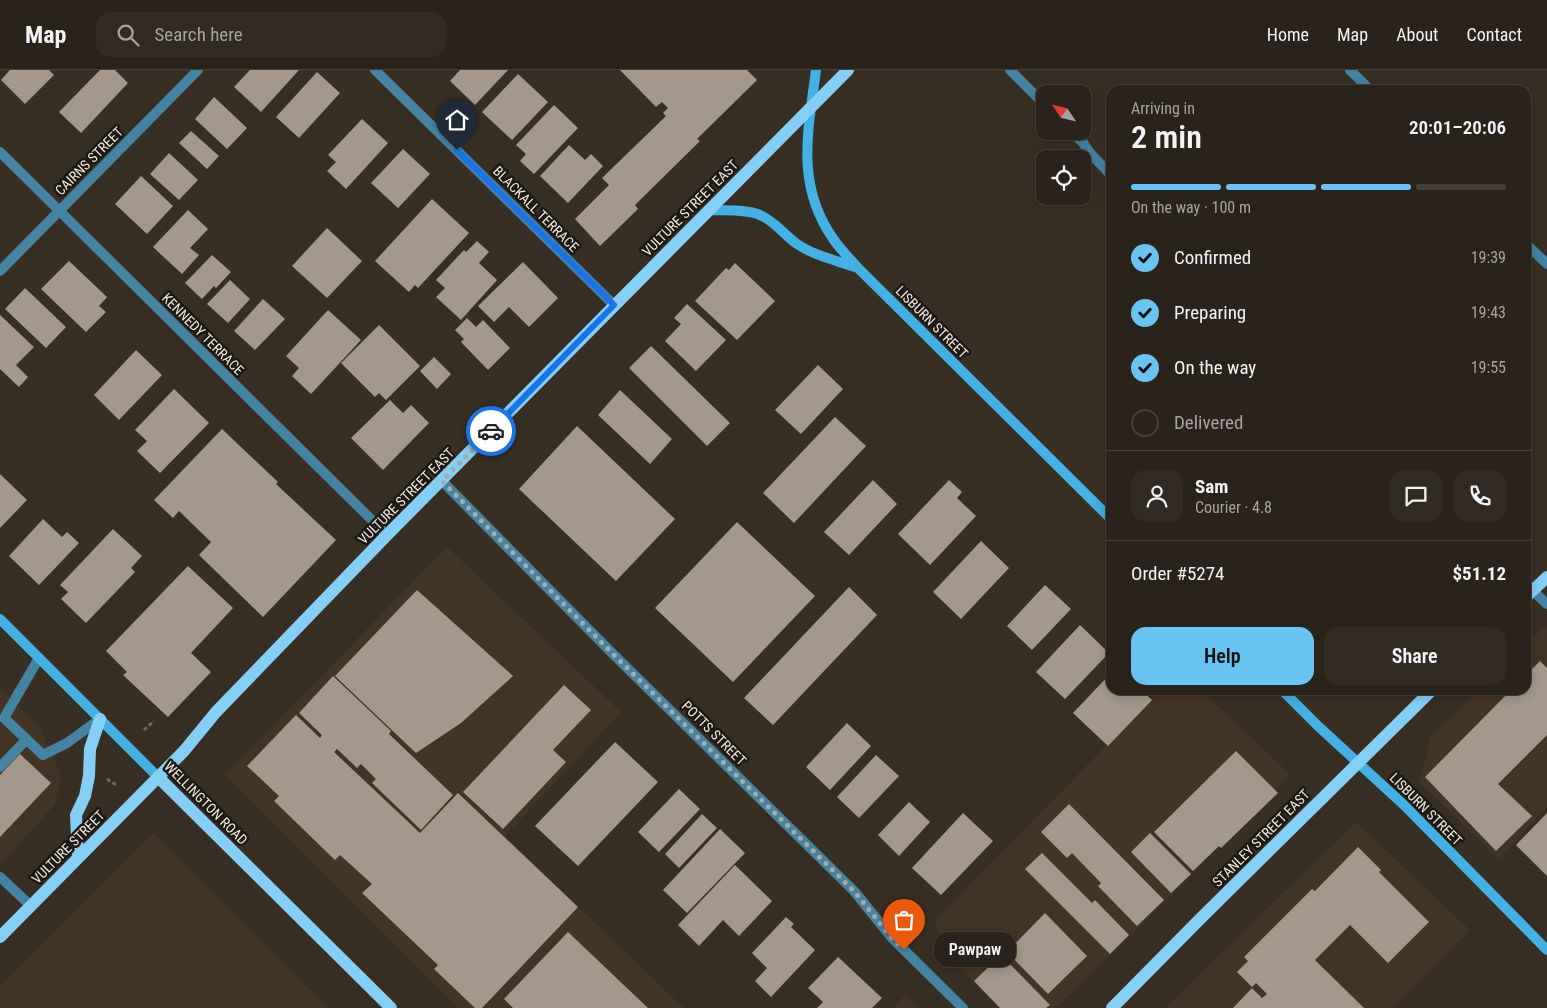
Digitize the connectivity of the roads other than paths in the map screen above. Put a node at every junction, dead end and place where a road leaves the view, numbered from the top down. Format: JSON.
{"nodes":[{"id":1,"x":198,"y":70,"type":"edge"},
{"id":2,"x":375,"y":70,"type":"edge"},
{"id":3,"x":816,"y":70,"type":"edge"},
{"id":4,"x":848,"y":70,"type":"edge"},
{"id":5,"x":1010,"y":70,"type":"edge"},
{"id":6,"x":1350,"y":70,"type":"edge"},
{"id":7,"x":1365,"y":85,"type":"edge"},
{"id":8,"x":1036,"y":96,"type":"edge"},
{"id":9,"x":811,"y":107,"type":"junction"},
{"id":10,"x":1080,"y":140,"type":"edge"},
{"id":11,"x":0,"y":152,"type":"edge"},
{"id":12,"x":1106,"y":170,"type":"edge"},
{"id":13,"x":60,"y":210,"type":"junction"},
{"id":14,"x":710,"y":210,"type":"junction"},
{"id":15,"x":1531,"y":249,"type":"edge"},
{"id":16,"x":1547,"y":264,"type":"edge"},
{"id":17,"x":859,"y":269,"type":"junction"},
{"id":18,"x":0,"y":271,"type":"edge"},
{"id":19,"x":614,"y":305,"type":"junction"},
{"id":20,"x":442,"y":481,"type":"junction"},
{"id":21,"x":1106,"y":514,"type":"edge"},
{"id":22,"x":387,"y":535,"type":"junction"},
{"id":23,"x":1547,"y":577,"type":"edge"},
{"id":24,"x":1531,"y":592,"type":"edge"},
{"id":25,"x":1531,"y":595,"type":"edge"},
{"id":26,"x":1547,"y":604,"type":"edge"},
{"id":27,"x":0,"y":619,"type":"edge"},
{"id":28,"x":39,"y":658,"type":"junction"},
{"id":29,"x":1287,"y":695,"type":"edge"},
{"id":30,"x":1427,"y":695,"type":"edge"},
{"id":31,"x":100,"y":719,"type":"junction"},
{"id":32,"x":26,"y":740,"type":"junction"},
{"id":33,"x":1358,"y":762,"type":"junction"},
{"id":34,"x":0,"y":768,"type":"edge"},
{"id":35,"x":158,"y":777,"type":"junction"},
{"id":36,"x":78,"y":858,"type":"junction"},
{"id":37,"x":0,"y":876,"type":"edge"},
{"id":38,"x":31,"y":906,"type":"junction"},
{"id":39,"x":0,"y":937,"type":"edge"},
{"id":40,"x":1547,"y":950,"type":"edge"},
{"id":41,"x":391,"y":1008,"type":"edge"},
{"id":42,"x":963,"y":1008,"type":"edge"},
{"id":43,"x":1112,"y":1008,"type":"edge"}],
"edges":[{"from":1,"to":13,"type":"street","name":"CAIRNS STREET"},
{"from":2,"to":19,"type":"street","name":"BLACKALL TERRACE"},
{"from":3,"to":9,"type":"main road","name":"LISBURN STREET"},
{"from":4,"to":9,"type":"main road","name":"VULTURE STREET EAST"},
{"from":5,"to":8,"type":"street"},
{"from":6,"to":7,"type":"street"},
{"from":9,"to":14,"type":"main road","name":"VULTURE STREET EAST"},
{"from":9,"to":17,"type":"main road","name":"LISBURN STREET"},
{"from":10,"to":12,"type":"street"},
{"from":11,"to":13,"type":"street","name":"KENNEDY TERRACE"},
{"from":13,"to":18,"type":"street","name":"CAIRNS STREET"},
{"from":13,"to":22,"type":"street","name":"KENNEDY TERRACE"},
{"from":14,"to":17,"type":"main road"},
{"from":14,"to":19,"type":"main road","name":"VULTURE STREET EAST"},
{"from":15,"to":16,"type":"street"},
{"from":17,"to":21,"type":"main road","name":"LISBURN STREET"},
{"from":19,"to":20,"type":"main road","name":"VULTURE STREET EAST"},
{"from":20,"to":22,"type":"main road","name":"VULTURE STREET EAST"},
{"from":20,"to":42,"type":"street","name":"POTTS STREET"},
{"from":22,"to":35,"type":"main road","name":"VULTURE STREET EAST"},
{"from":23,"to":24,"type":"main road"},
{"from":25,"to":26,"type":"street"},
{"from":27,"to":28,"type":"main road","name":"WELLINGTON ROAD"},
{"from":28,"to":31,"type":"main road","name":"WELLINGTON ROAD"},
{"from":28,"to":32,"type":"street"},
{"from":29,"to":33,"type":"main road","name":"LISBURN STREET"},
{"from":30,"to":33,"type":"main road","name":"STANLEY STREET EAST"},
{"from":31,"to":32,"type":"street"},
{"from":31,"to":35,"type":"main road","name":"WELLINGTON ROAD"},
{"from":31,"to":36,"type":"main road"},
{"from":32,"to":34,"type":"street"},
{"from":33,"to":40,"type":"main road","name":"LISBURN STREET"},
{"from":33,"to":43,"type":"main road","name":"STANLEY STREET EAST"},
{"from":35,"to":36,"type":"main road","name":"VULTURE STREET"},
{"from":35,"to":41,"type":"main road","name":"WELLINGTON ROAD"},
{"from":36,"to":38,"type":"main road","name":"VULTURE STREET"},
{"from":37,"to":38,"type":"street"},
{"from":38,"to":39,"type":"main road","name":"VULTURE STREET"}]}
